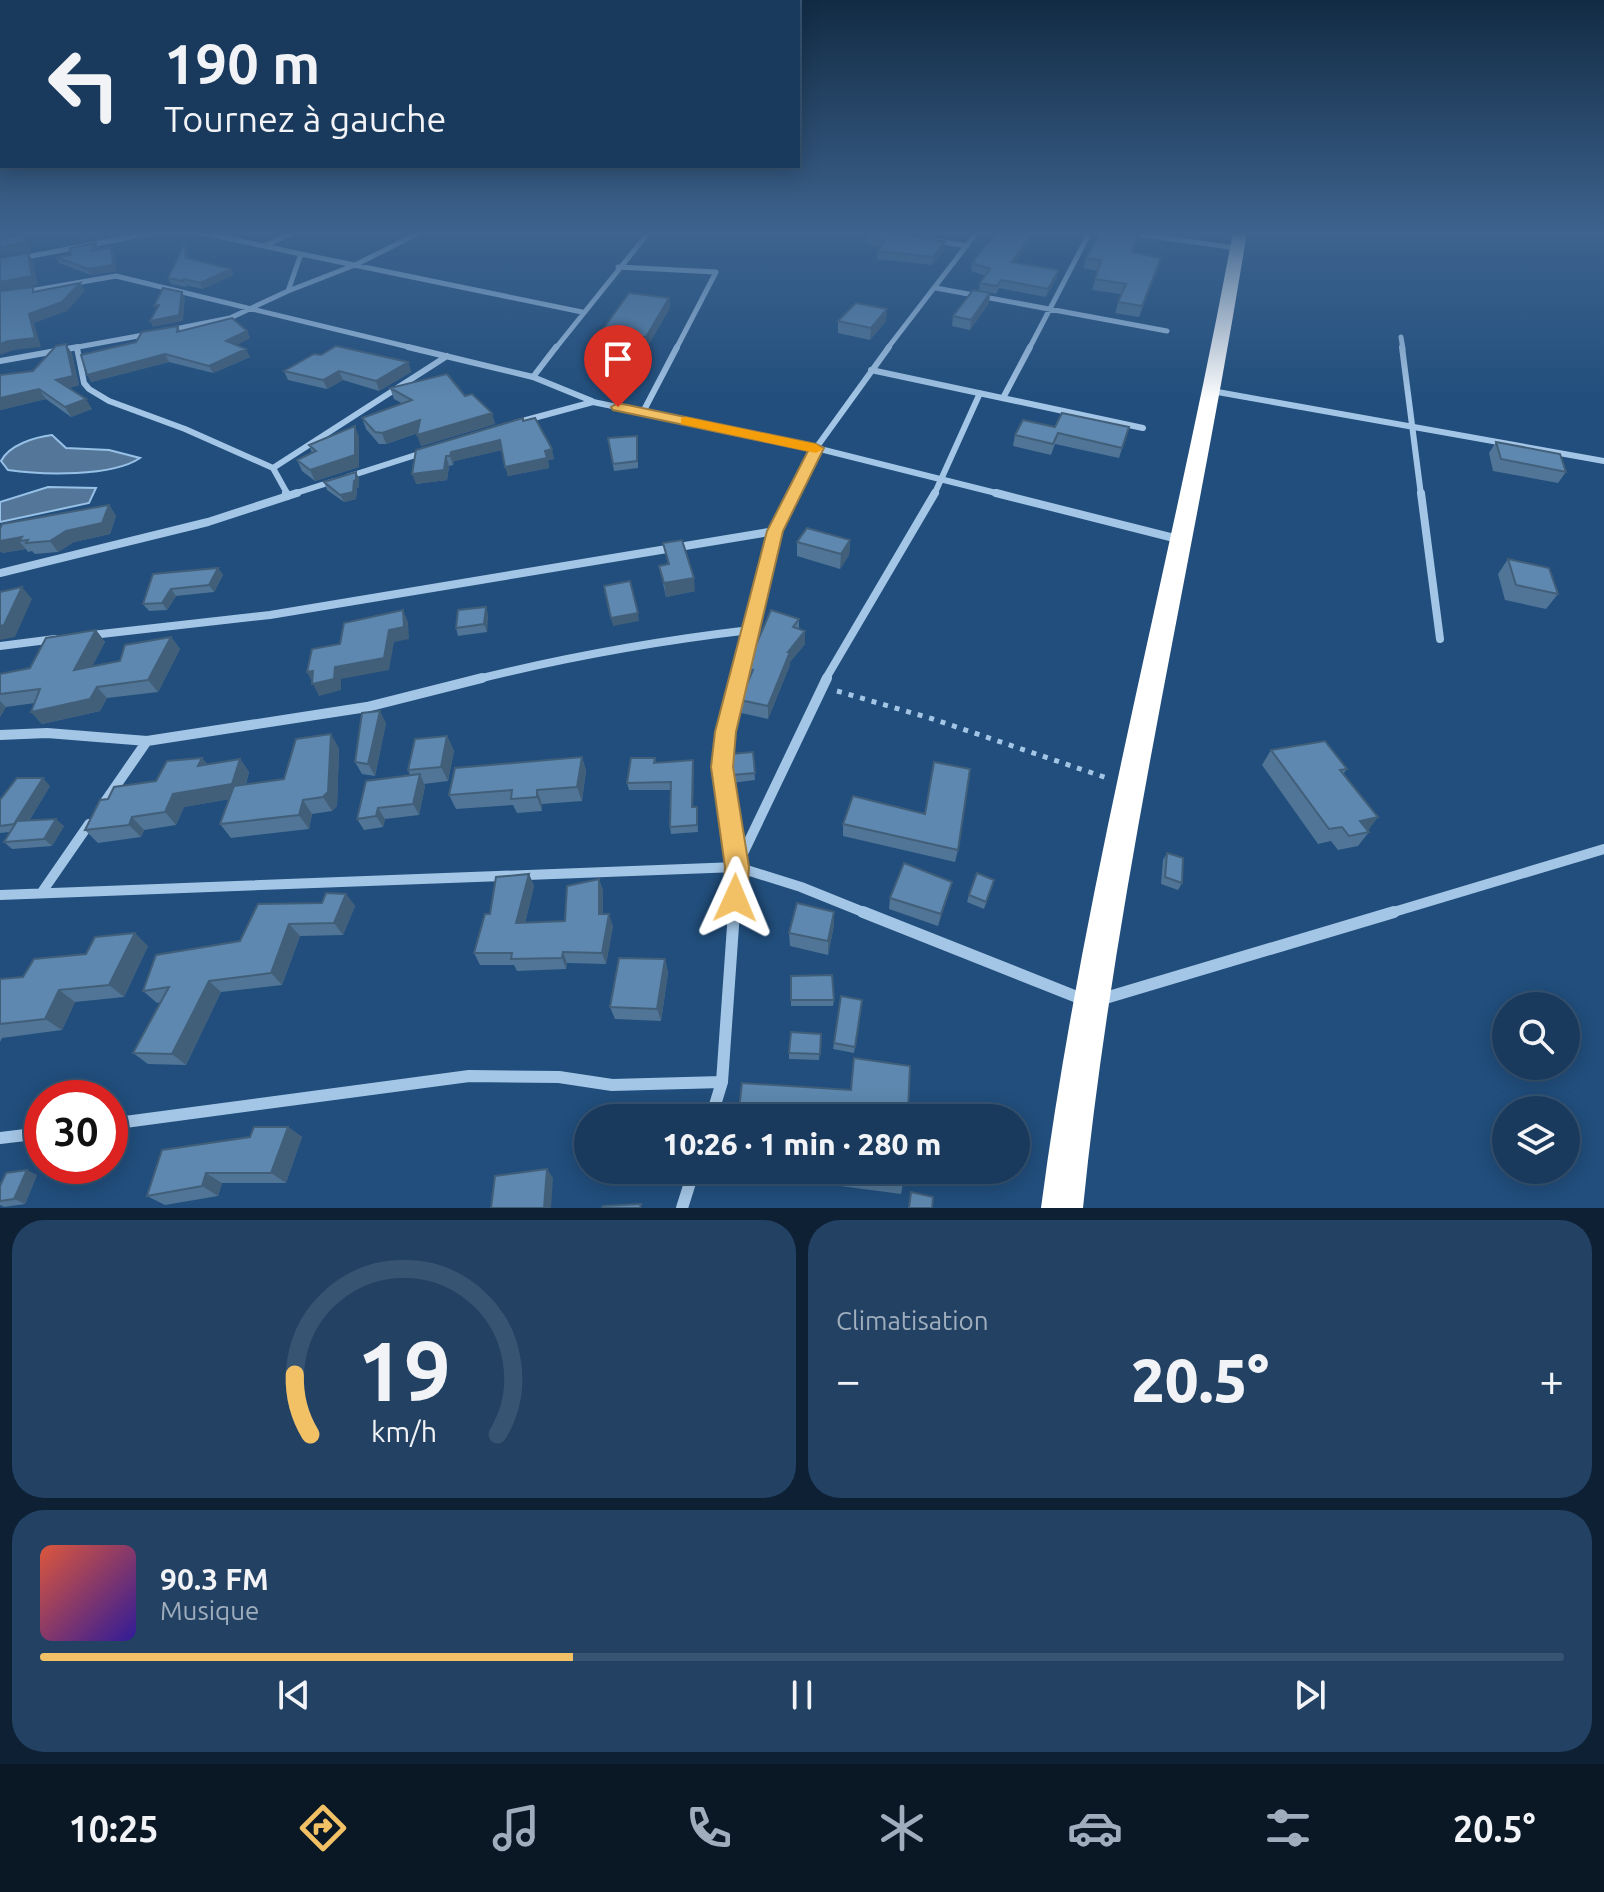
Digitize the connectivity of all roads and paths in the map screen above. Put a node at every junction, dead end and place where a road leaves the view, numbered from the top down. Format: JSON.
{"nodes":[{"id":1,"x":46,"y":288,"type":"edge"},
{"id":2,"x":167,"y":288,"type":"edge"},
{"id":3,"x":295,"y":288,"type":"edge"},
{"id":4,"x":468,"y":288,"type":"edge"},
{"id":5,"x":601,"y":288,"type":"edge"},
{"id":6,"x":707,"y":288,"type":"edge"},
{"id":7,"x":936,"y":288,"type":"edge"},
{"id":8,"x":938,"y":288,"type":"edge"},
{"id":9,"x":1059,"y":288,"type":"edge"},
{"id":10,"x":1230,"y":288,"type":"edge"},
{"id":11,"x":288,"y":291,"type":"joint"},
{"id":12,"x":14,"y":294,"type":"edge"},
{"id":13,"x":252,"y":309,"type":"junction"},
{"id":14,"x":1048,"y":309,"type":"junction"},
{"id":15,"x":582,"y":312,"type":"junction"},
{"id":16,"x":169,"y":330,"type":"edge"},
{"id":17,"x":1167,"y":331,"type":"dead end"},
{"id":18,"x":154,"y":333,"type":"edge"},
{"id":19,"x":1401,"y":337,"type":"dead end"},
{"id":20,"x":77,"y":348,"type":"junction"},
{"id":21,"x":447,"y":356,"type":"junction"},
{"id":22,"x":0,"y":361,"type":"edge"},
{"id":23,"x":871,"y":370,"type":"junction"},
{"id":24,"x":533,"y":377,"type":"junction"},
{"id":25,"x":1212,"y":391,"type":"junction"},
{"id":26,"x":980,"y":393,"type":"junction"},
{"id":27,"x":1003,"y":398,"type":"junction"},
{"id":28,"x":593,"y":402,"type":"junction"},
{"id":29,"x":643,"y":412,"type":"junction"},
{"id":30,"x":507,"y":426,"type":"edge"},
{"id":31,"x":1413,"y":427,"type":"junction"},
{"id":32,"x":1143,"y":428,"type":"dead end"},
{"id":33,"x":437,"y":448,"type":"edge"},
{"id":34,"x":816,"y":448,"type":"junction"},
{"id":35,"x":1604,"y":461,"type":"edge"},
{"id":36,"x":273,"y":468,"type":"junction"},
{"id":37,"x":943,"y":480,"type":"junction"},
{"id":38,"x":288,"y":496,"type":"junction"},
{"id":39,"x":775,"y":531,"type":"junction"},
{"id":40,"x":1183,"y":540,"type":"junction"},
{"id":41,"x":0,"y":573,"type":"edge"},
{"id":42,"x":750,"y":630,"type":"junction"},
{"id":43,"x":79,"y":636,"type":"edge"},
{"id":44,"x":63,"y":638,"type":"edge"},
{"id":45,"x":1440,"y":639,"type":"dead end"},
{"id":46,"x":0,"y":646,"type":"edge"},
{"id":47,"x":822,"y":686,"type":"junction"},
{"id":48,"x":0,"y":735,"type":"edge"},
{"id":49,"x":147,"y":741,"type":"junction"},
{"id":50,"x":1131,"y":786,"type":"junction"},
{"id":51,"x":1604,"y":849,"type":"edge"},
{"id":52,"x":737,"y":867,"type":"junction"},
{"id":53,"x":42,"y":892,"type":"junction"},
{"id":54,"x":0,"y":895,"type":"edge"},
{"id":55,"x":1091,"y":1003,"type":"junction"},
{"id":56,"x":722,"y":1082,"type":"junction"},
{"id":57,"x":715,"y":1104,"type":"edge"},
{"id":58,"x":128,"y":1122,"type":"edge"},
{"id":59,"x":24,"y":1135,"type":"edge"},
{"id":60,"x":0,"y":1138,"type":"edge"},
{"id":61,"x":690,"y":1184,"type":"edge"},
{"id":62,"x":682,"y":1208,"type":"edge"},
{"id":63,"x":1062,"y":1208,"type":"edge"}],
"edges":[{"from":1,"to":12,"type":"street"},
{"from":2,"to":13,"type":"street"},
{"from":3,"to":11,"type":"street"},
{"from":4,"to":15,"type":"street"},
{"from":5,"to":15,"type":"street"},
{"from":6,"to":29,"type":"street"},
{"from":7,"to":23,"type":"street"},
{"from":8,"to":14,"type":"street"},
{"from":9,"to":14,"type":"street"},
{"from":10,"to":25,"type":"highway"},
{"from":11,"to":13,"type":"street"},
{"from":13,"to":16,"type":"street"},
{"from":13,"to":21,"type":"street"},
{"from":14,"to":17,"type":"street"},
{"from":14,"to":27,"type":"street"},
{"from":15,"to":24,"type":"street"},
{"from":18,"to":20,"type":"street"},
{"from":19,"to":31,"type":"street"},
{"from":20,"to":22,"type":"street"},
{"from":20,"to":36,"type":"street"},
{"from":21,"to":24,"type":"street"},
{"from":21,"to":36,"type":"street"},
{"from":23,"to":26,"type":"street"},
{"from":23,"to":34,"type":"street"},
{"from":24,"to":28,"type":"street"},
{"from":25,"to":31,"type":"street"},
{"from":25,"to":40,"type":"highway"},
{"from":26,"to":27,"type":"street"},
{"from":26,"to":37,"type":"street"},
{"from":27,"to":32,"type":"street"},
{"from":28,"to":29,"type":"street"},
{"from":28,"to":30,"type":"street"},
{"from":29,"to":34,"type":"street"},
{"from":31,"to":35,"type":"street"},
{"from":31,"to":45,"type":"street"},
{"from":33,"to":38,"type":"street"},
{"from":34,"to":37,"type":"street"},
{"from":34,"to":39,"type":"street"},
{"from":36,"to":38,"type":"street"},
{"from":37,"to":40,"type":"street"},
{"from":37,"to":47,"type":"street"},
{"from":38,"to":41,"type":"street"},
{"from":39,"to":42,"type":"street"},
{"from":39,"to":43,"type":"street"},
{"from":40,"to":50,"type":"highway"},
{"from":42,"to":49,"type":"street"},
{"from":42,"to":52,"type":"street"},
{"from":44,"to":46,"type":"street"},
{"from":47,"to":50,"type":"path"},
{"from":47,"to":52,"type":"street"},
{"from":48,"to":49,"type":"street"},
{"from":49,"to":53,"type":"street"},
{"from":50,"to":55,"type":"highway"},
{"from":51,"to":55,"type":"street"},
{"from":52,"to":53,"type":"street"},
{"from":52,"to":55,"type":"street"},
{"from":52,"to":56,"type":"street"},
{"from":53,"to":54,"type":"street"},
{"from":55,"to":63,"type":"highway"},
{"from":56,"to":57,"type":"street"},
{"from":56,"to":58,"type":"street"},
{"from":59,"to":60,"type":"street"},
{"from":61,"to":62,"type":"street"}]}
